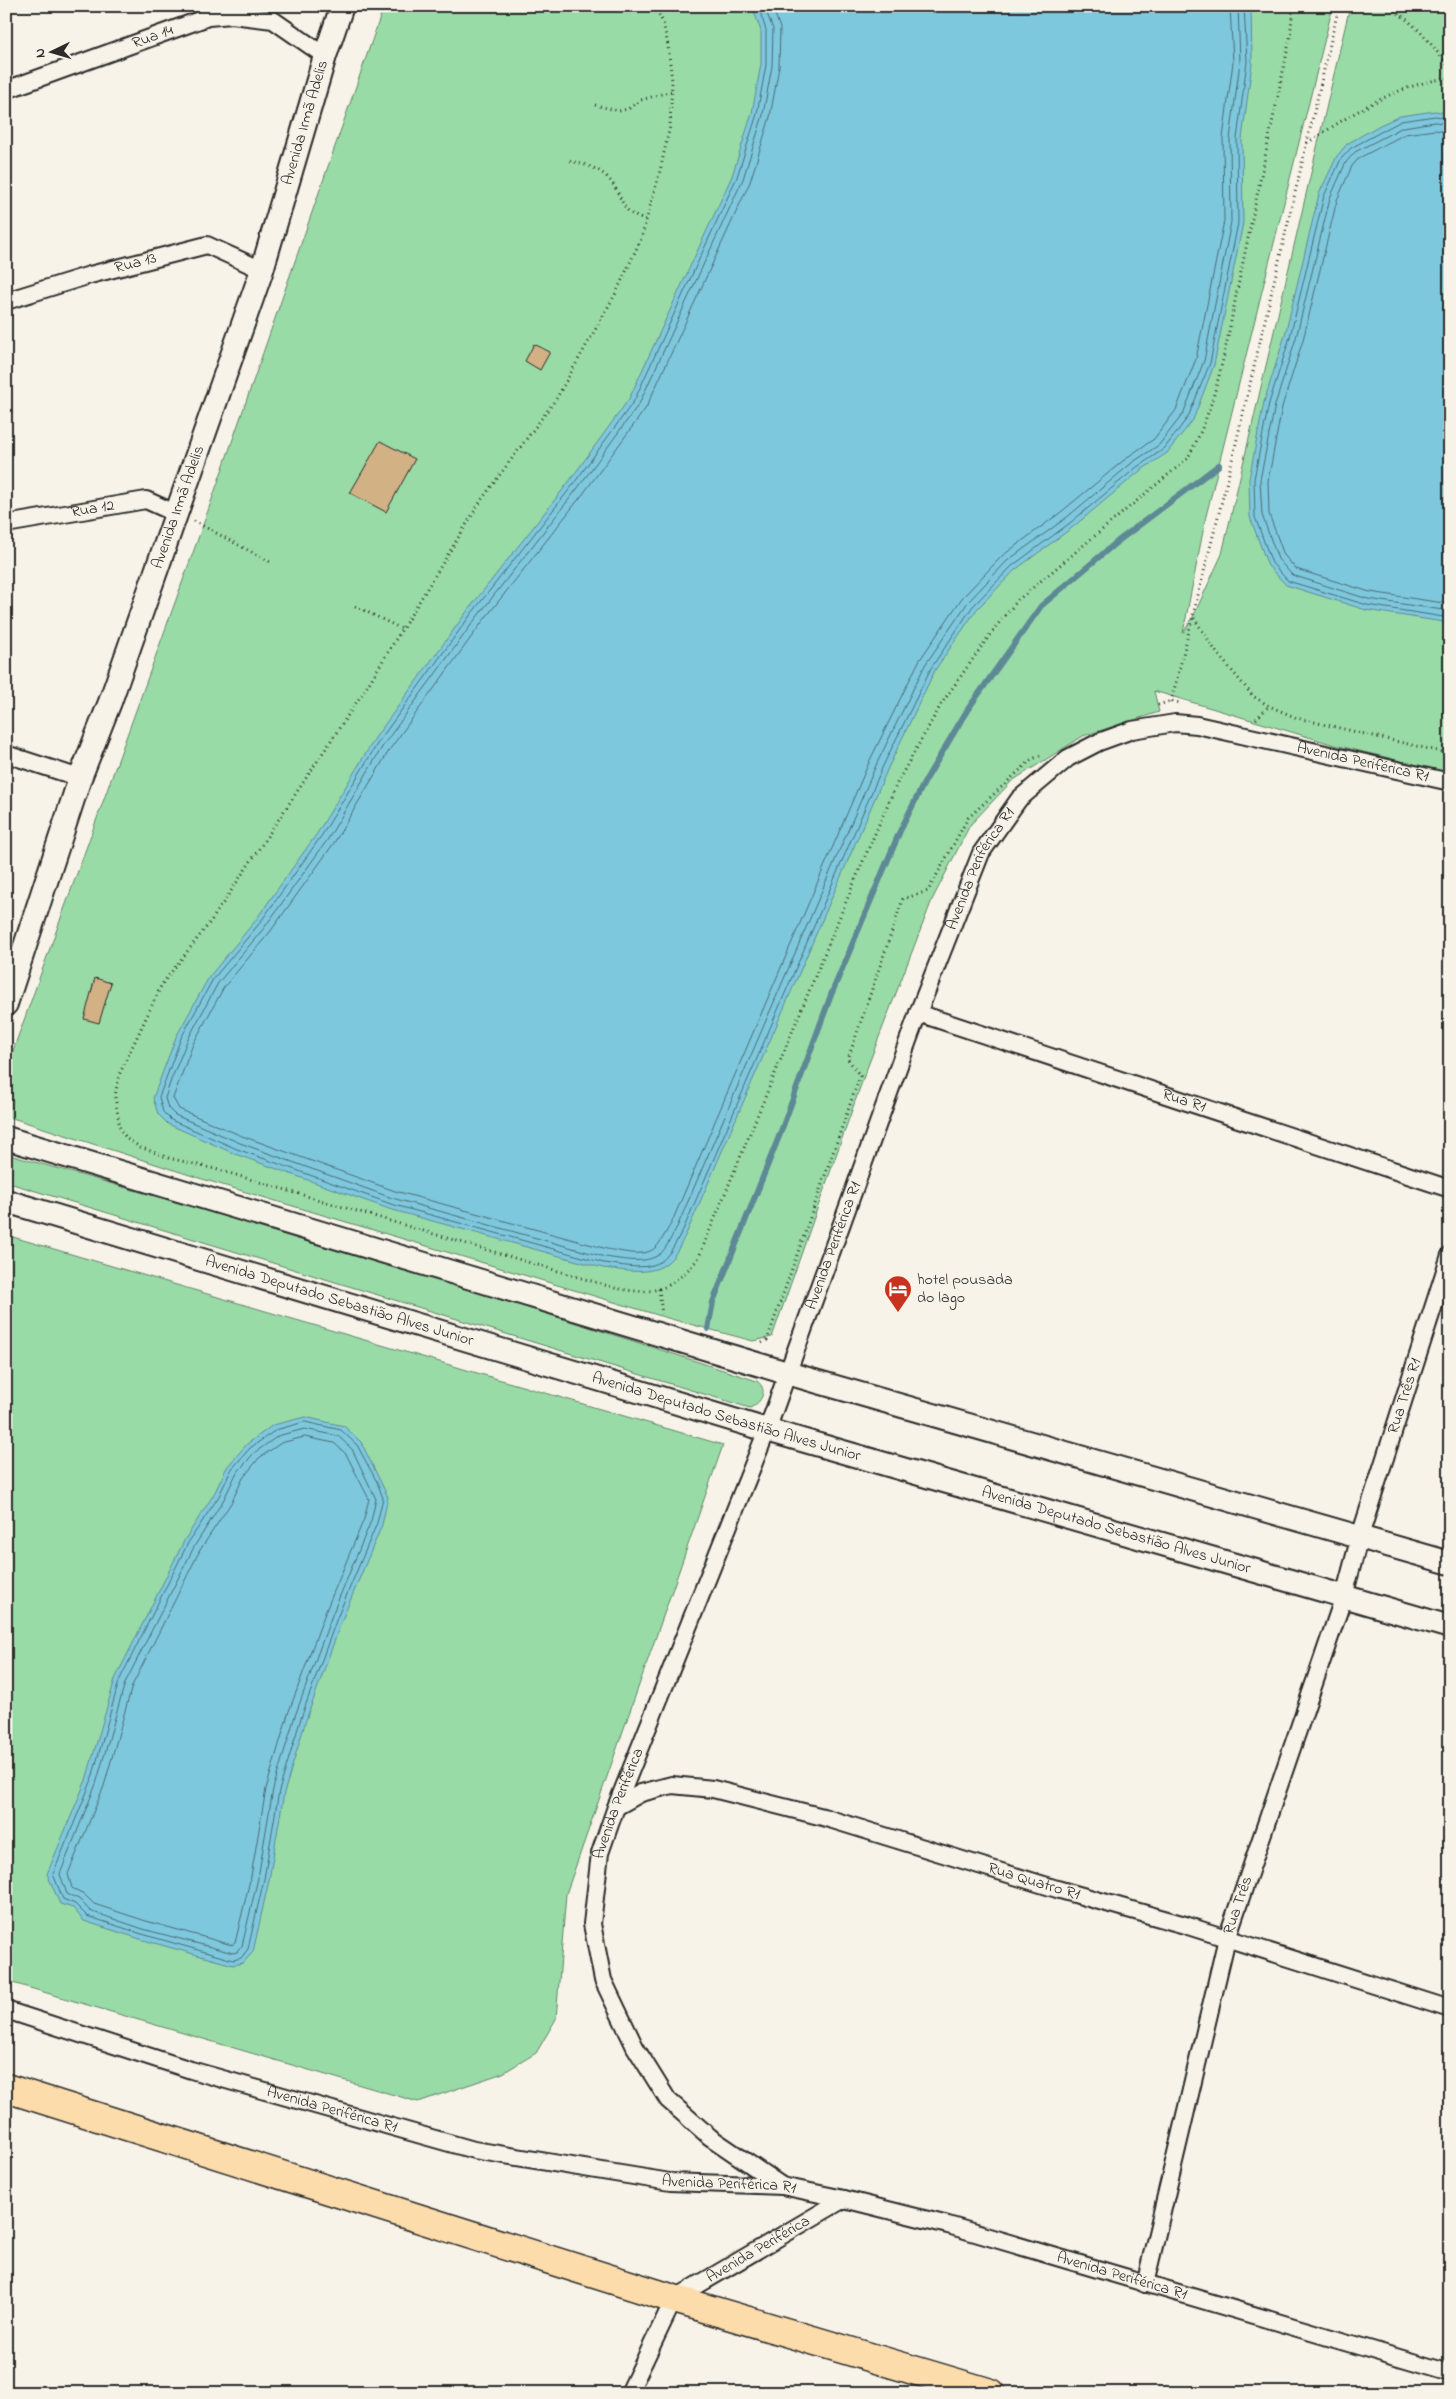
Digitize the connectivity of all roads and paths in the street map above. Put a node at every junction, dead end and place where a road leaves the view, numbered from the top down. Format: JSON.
{"nodes":[{"id":1,"x":342,"y":6,"type":"edge"},
{"id":2,"x":654,"y":6,"type":"edge"},
{"id":3,"x":1293,"y":6,"type":"edge"},
{"id":4,"x":1339,"y":6,"type":"edge"},
{"id":5,"x":1386,"y":6,"type":"edge"},
{"id":6,"x":325,"y":56,"type":"junction"},
{"id":7,"x":1450,"y":68,"type":"edge"},
{"id":8,"x":1450,"y":78,"type":"edge"},
{"id":9,"x":6,"y":90,"type":"edge"},
{"id":10,"x":672,"y":91,"type":"junction"},
{"id":11,"x":595,"y":105,"type":"dead end"},
{"id":12,"x":1307,"y":143,"type":"junction"},
{"id":13,"x":570,"y":161,"type":"dead end"},
{"id":14,"x":646,"y":220,"type":"junction"},
{"id":15,"x":262,"y":270,"type":"junction"},
{"id":16,"x":6,"y":301,"type":"edge"},
{"id":17,"x":175,"y":513,"type":"junction"},
{"id":18,"x":6,"y":524,"type":"edge"},
{"id":19,"x":272,"y":562,"type":"dead end"},
{"id":20,"x":355,"y":606,"type":"dead end"},
{"id":21,"x":1194,"y":617,"type":"junction"},
{"id":22,"x":402,"y":629,"type":"junction"},
{"id":23,"x":1176,"y":723,"type":"junction"},
{"id":24,"x":6,"y":754,"type":"edge"},
{"id":25,"x":1450,"y":754,"type":"edge"},
{"id":26,"x":80,"y":778,"type":"junction"},
{"id":27,"x":1450,"y":782,"type":"edge"},
{"id":28,"x":6,"y":1004,"type":"edge"},
{"id":29,"x":918,"y":1013,"type":"junction"},
{"id":30,"x":6,"y":1138,"type":"edge"},
{"id":31,"x":1450,"y":1189,"type":"edge"},
{"id":32,"x":6,"y":1201,"type":"edge"},
{"id":33,"x":1450,"y":1255,"type":"edge"},
{"id":34,"x":787,"y":1373,"type":"junction"},
{"id":35,"x":767,"y":1430,"type":"junction"},
{"id":36,"x":1360,"y":1536,"type":"junction"},
{"id":37,"x":1450,"y":1563,"type":"edge"},
{"id":38,"x":1344,"y":1596,"type":"junction"},
{"id":39,"x":1450,"y":1627,"type":"edge"},
{"id":40,"x":616,"y":1807,"type":"junction"},
{"id":41,"x":1227,"y":1938,"type":"junction"},
{"id":42,"x":1450,"y":2009,"type":"edge"},
{"id":43,"x":6,"y":2010,"type":"edge"},
{"id":44,"x":6,"y":2088,"type":"edge"},
{"id":45,"x":782,"y":2186,"type":"junction"},
{"id":46,"x":844,"y":2199,"type":"junction"},
{"id":47,"x":1146,"y":2284,"type":"junction"},
{"id":48,"x":674,"y":2299,"type":"junction"},
{"id":49,"x":1450,"y":2373,"type":"edge"},
{"id":50,"x":629,"y":2393,"type":"edge"},
{"id":51,"x":991,"y":2393,"type":"edge"}],
"edges":[{"from":1,"to":6,"type":"street","name":"Avenida Irmã Adelis"},
{"from":2,"to":10,"type":"path"},
{"from":3,"to":22,"type":"path"},
{"from":4,"to":12,"type":"path"},
{"from":5,"to":7,"type":"path"},
{"from":6,"to":9,"type":"street","name":"Rua 14"},
{"from":6,"to":15,"type":"street","name":"Avenida Irmã Adelis"},
{"from":8,"to":12,"type":"path"},
{"from":10,"to":11,"type":"path"},
{"from":10,"to":14,"type":"path"},
{"from":12,"to":21,"type":"path"},
{"from":13,"to":14,"type":"path"},
{"from":14,"to":22,"type":"path"},
{"from":15,"to":16,"type":"street","name":"Rua 13"},
{"from":15,"to":17,"type":"street","name":"Avenida Irmã Adelis"},
{"from":17,"to":18,"type":"street","name":"Rua 12"},
{"from":17,"to":19,"type":"path"},
{"from":17,"to":26,"type":"street","name":"Avenida Irmã Adelis"},
{"from":20,"to":22,"type":"path"},
{"from":21,"to":23,"type":"path"},
{"from":21,"to":25,"type":"path"},
{"from":23,"to":27,"type":"street","name":"Avenida Periférica R1"},
{"from":23,"to":29,"type":"street","name":"Avenida Periférica R1"},
{"from":24,"to":26,"type":"street"},
{"from":26,"to":28,"type":"street","name":"Avenida Irmã Adelis"},
{"from":29,"to":31,"type":"street","name":"Rua R1"},
{"from":29,"to":34,"type":"street","name":"Avenida Periférica R1"},
{"from":30,"to":34,"type":"street"},
{"from":32,"to":35,"type":"street","name":"Avenida Deputado Sebastião Alves Junior"},
{"from":33,"to":36,"type":"street","name":"Rua Três R1"},
{"from":34,"to":35,"type":"street","name":"Avenida Periférica"},
{"from":34,"to":36,"type":"street"},
{"from":35,"to":38,"type":"street","name":"Avenida Deputado Sebastião Alves Junior"},
{"from":35,"to":40,"type":"street","name":"Avenida Periférica"},
{"from":36,"to":37,"type":"street"},
{"from":36,"to":38,"type":"street","name":"Rua Três"},
{"from":38,"to":39,"type":"street","name":"Avenida Deputado Sebastião Alves Junior"},
{"from":38,"to":41,"type":"street","name":"Rua Três"},
{"from":40,"to":41,"type":"street","name":"Rua Quatro R1"},
{"from":40,"to":45,"type":"street","name":"Avenida Periférica"},
{"from":41,"to":42,"type":"street","name":"Rua Quatro R1"},
{"from":41,"to":47,"type":"street","name":"Rua Três"},
{"from":43,"to":45,"type":"street","name":"Avenida Periférica R1"},
{"from":44,"to":48,"type":"highway"},
{"from":45,"to":46,"type":"street","name":"Avenida Periférica R1"},
{"from":46,"to":47,"type":"street","name":"Avenida Periférica R1"},
{"from":46,"to":48,"type":"street","name":"Avenida Periférica"},
{"from":47,"to":49,"type":"street","name":"Avenida Periférica R1"},
{"from":48,"to":50,"type":"street"},
{"from":48,"to":51,"type":"highway"}]}
